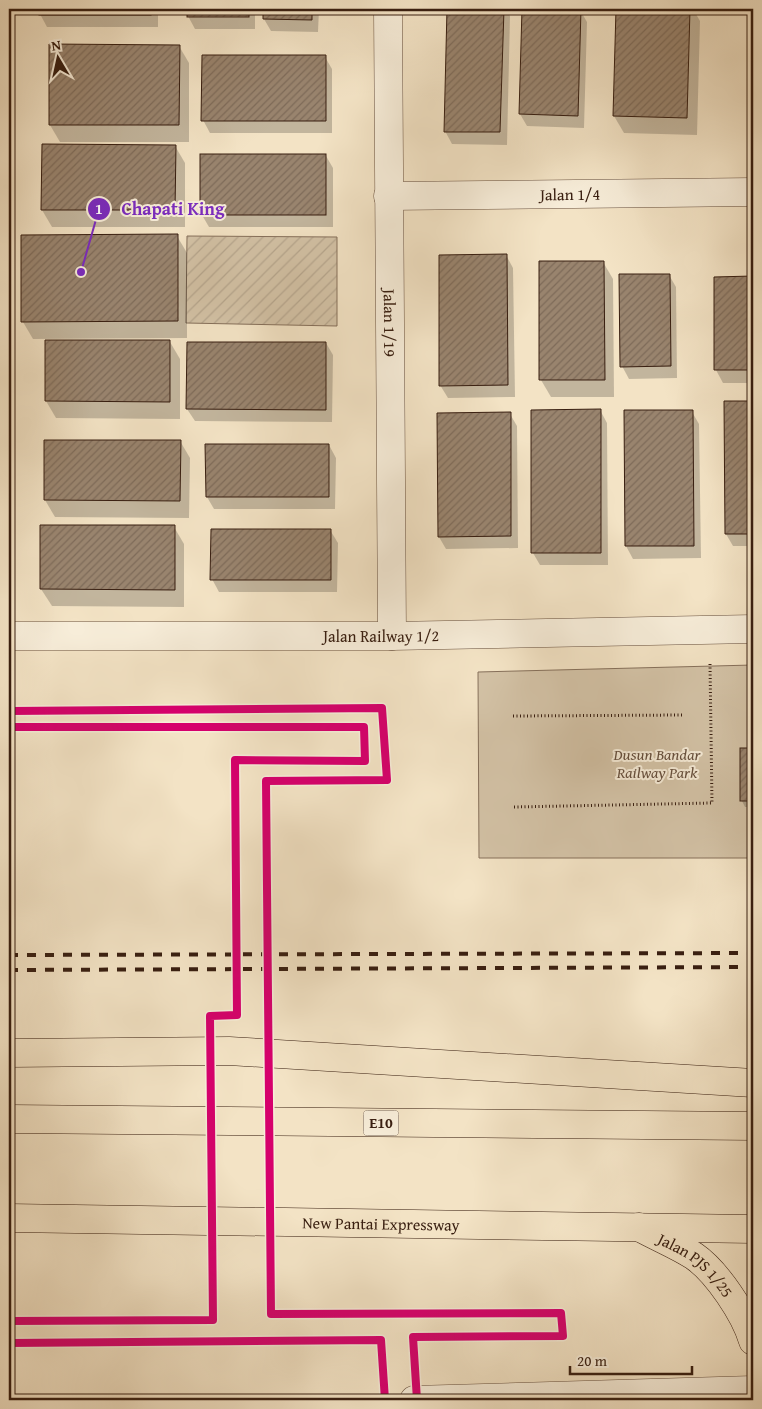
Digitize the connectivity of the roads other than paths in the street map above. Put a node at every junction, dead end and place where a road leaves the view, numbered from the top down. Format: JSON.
{"nodes":[{"id":1,"x":388,"y":9,"type":"edge"},
{"id":2,"x":753,"y":192,"type":"edge"},
{"id":3,"x":388,"y":196,"type":"junction"},
{"id":4,"x":753,"y":629,"type":"edge"},
{"id":5,"x":9,"y":636,"type":"edge"},
{"id":6,"x":392,"y":636,"type":"junction"},
{"id":7,"x":9,"y":1053,"type":"edge"},
{"id":8,"x":753,"y":1083,"type":"edge"},
{"id":9,"x":9,"y":1118,"type":"edge"},
{"id":10,"x":753,"y":1126,"type":"edge"},
{"id":11,"x":9,"y":1218,"type":"edge"},
{"id":12,"x":55,"y":1219,"type":"junction"},
{"id":13,"x":639,"y":1227,"type":"junction"},
{"id":14,"x":753,"y":1229,"type":"edge"},
{"id":15,"x":9,"y":1230,"type":"edge"},
{"id":16,"x":753,"y":1341,"type":"edge"},
{"id":17,"x":753,"y":1390,"type":"edge"},
{"id":18,"x":414,"y":1400,"type":"edge"}],
"edges":[{"from":1,"to":3,"type":"street","name":"Jalan 1/19"},
{"from":2,"to":3,"type":"street","name":"Jalan 1/4"},
{"from":3,"to":6,"type":"street","name":"Jalan 1/19"},
{"from":4,"to":6,"type":"street","name":"Jalan Railway 1/2"},
{"from":5,"to":6,"type":"street","name":"Jalan Railway 1/2"},
{"from":7,"to":8,"type":"main road"},
{"from":9,"to":10,"type":"main road","number":"E10"},
{"from":11,"to":12,"type":"main road","name":"New Pantai Expressway"},
{"from":12,"to":13,"type":"main road","name":"New Pantai Expressway"},
{"from":12,"to":15,"type":"main road"},
{"from":13,"to":14,"type":"main road","name":"New Pantai Expressway"},
{"from":13,"to":16,"type":"main road","name":"Jalan PJS 1/25"},
{"from":17,"to":18,"type":"street"}]}
